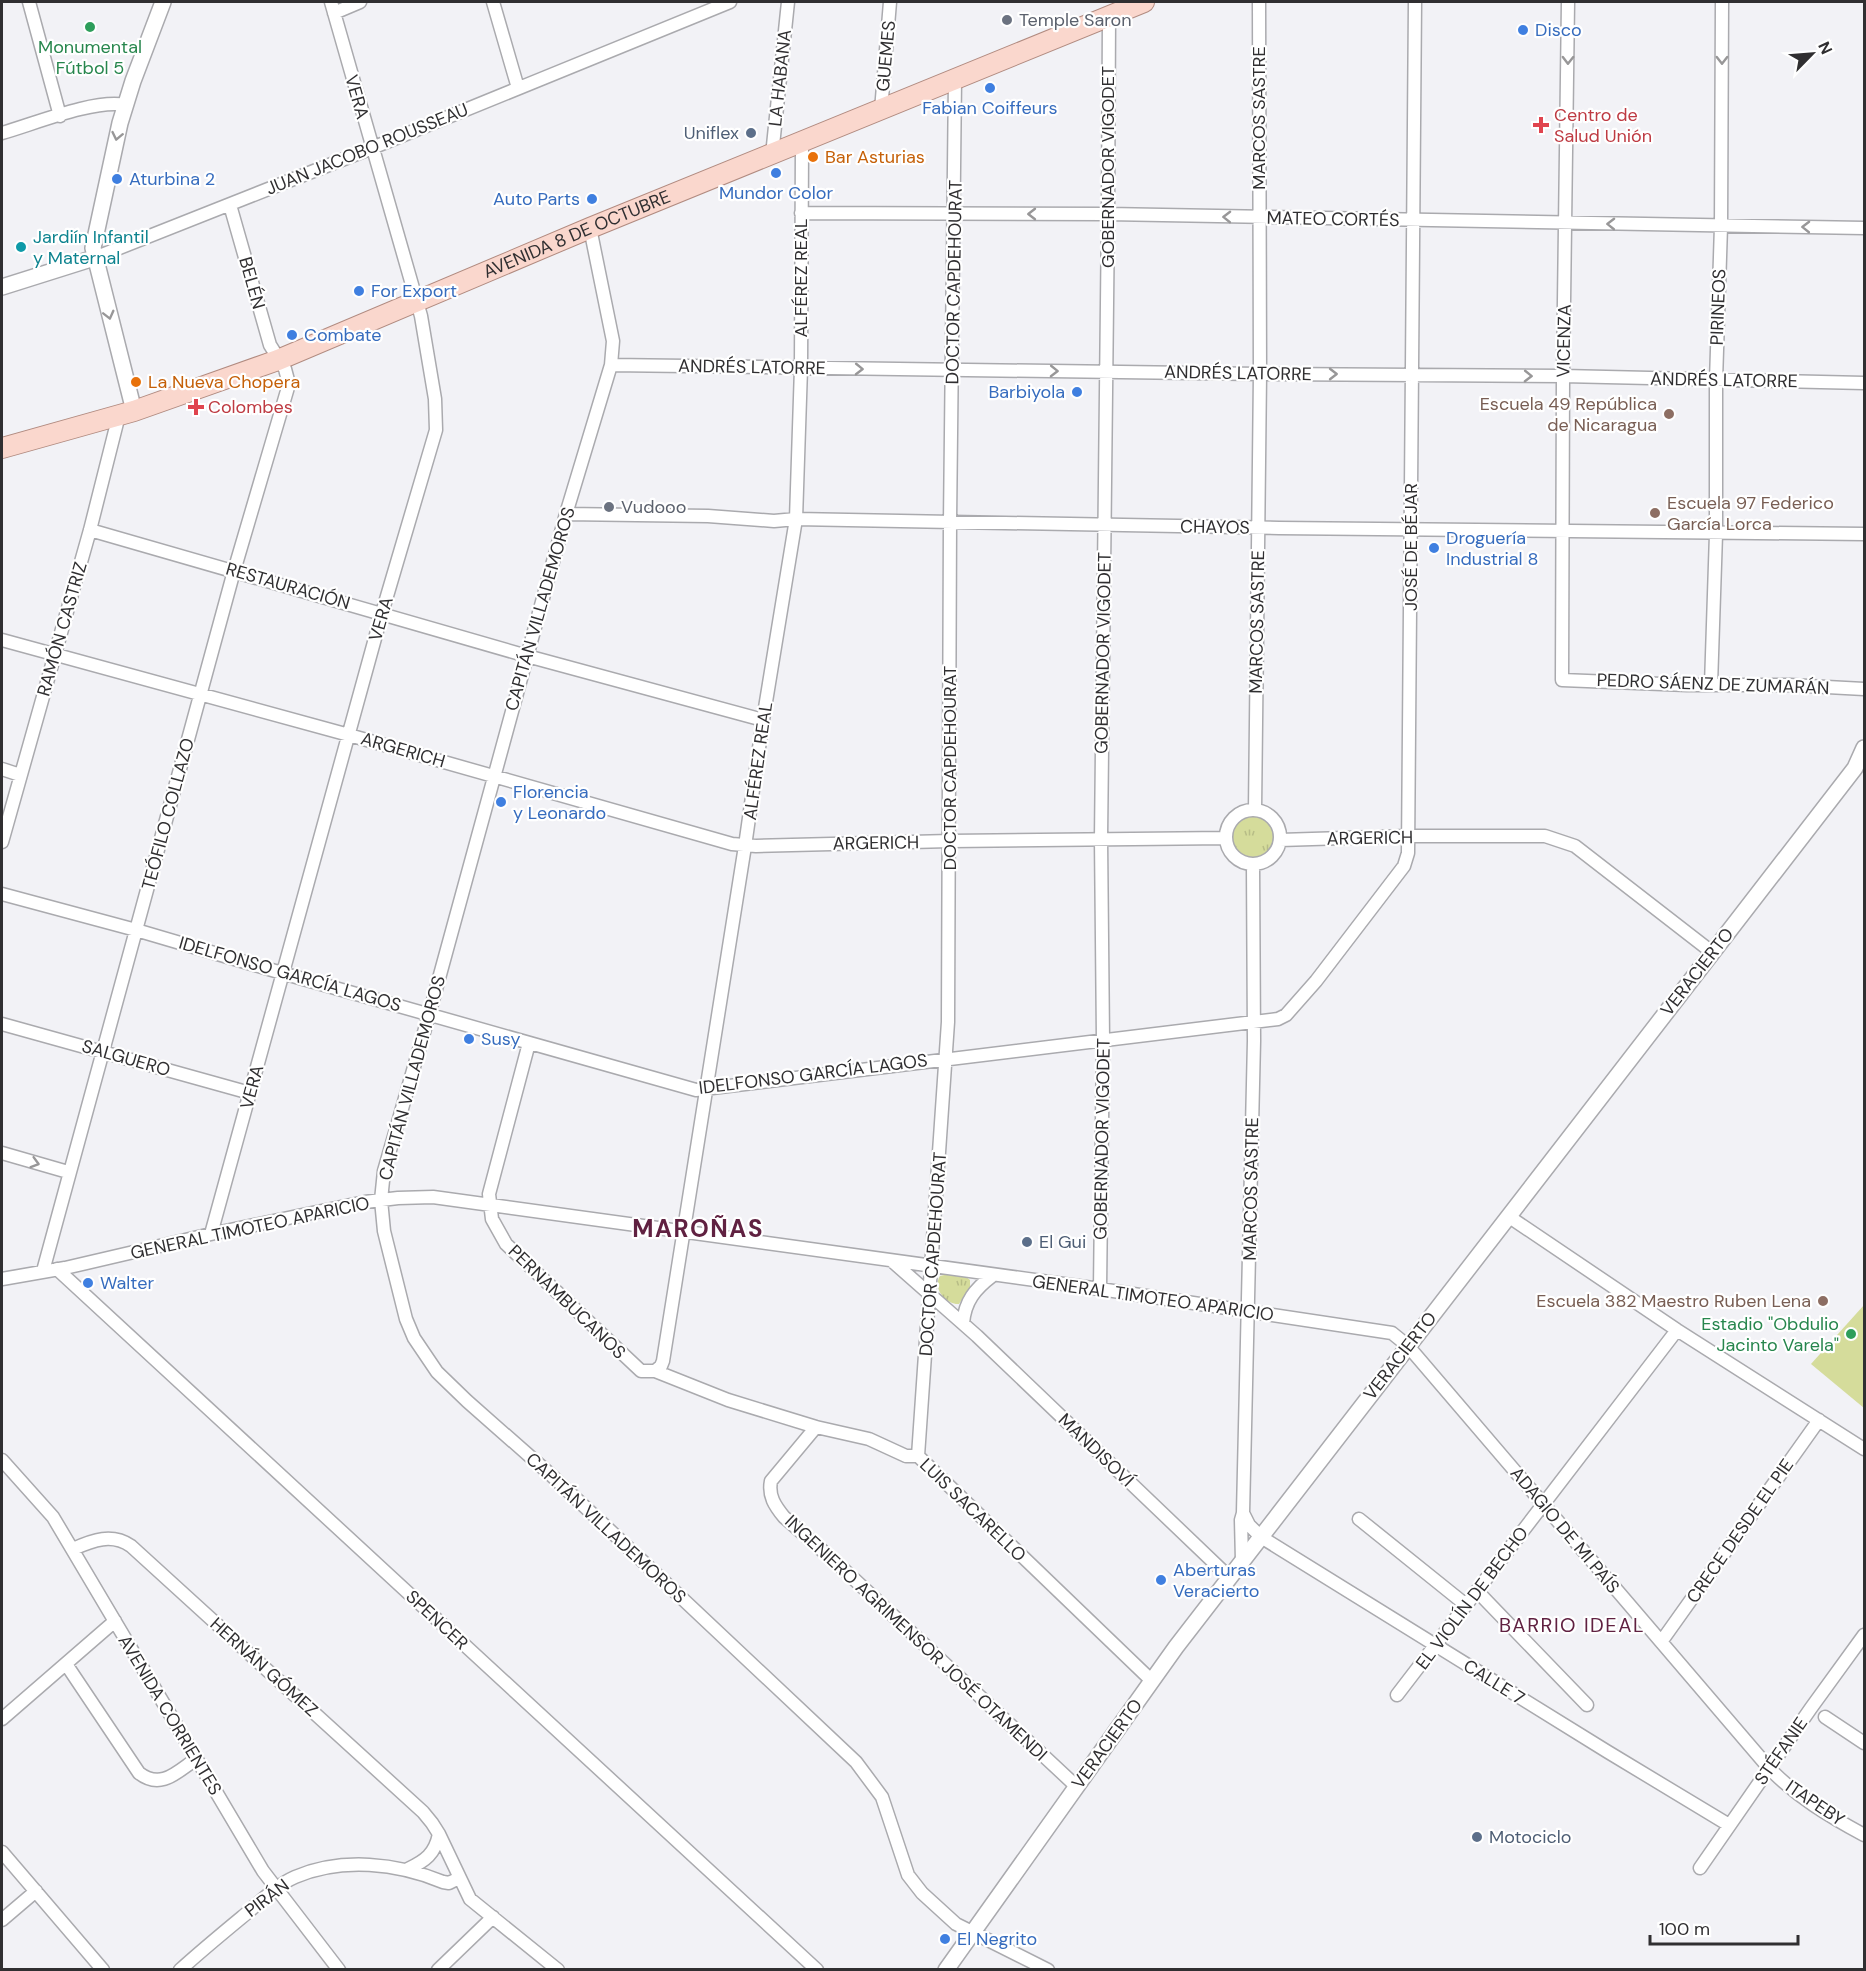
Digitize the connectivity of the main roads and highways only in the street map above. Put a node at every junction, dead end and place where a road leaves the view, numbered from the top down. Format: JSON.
{"nodes":[{"id":1,"x":1144,"y":2,"type":"edge"},
{"id":2,"x":2,"y":448,"type":"edge"}],
"edges":[{"from":1,"to":2,"type":"main road","name":"AVENIDA 8 DE OCTUBRE"}]}
